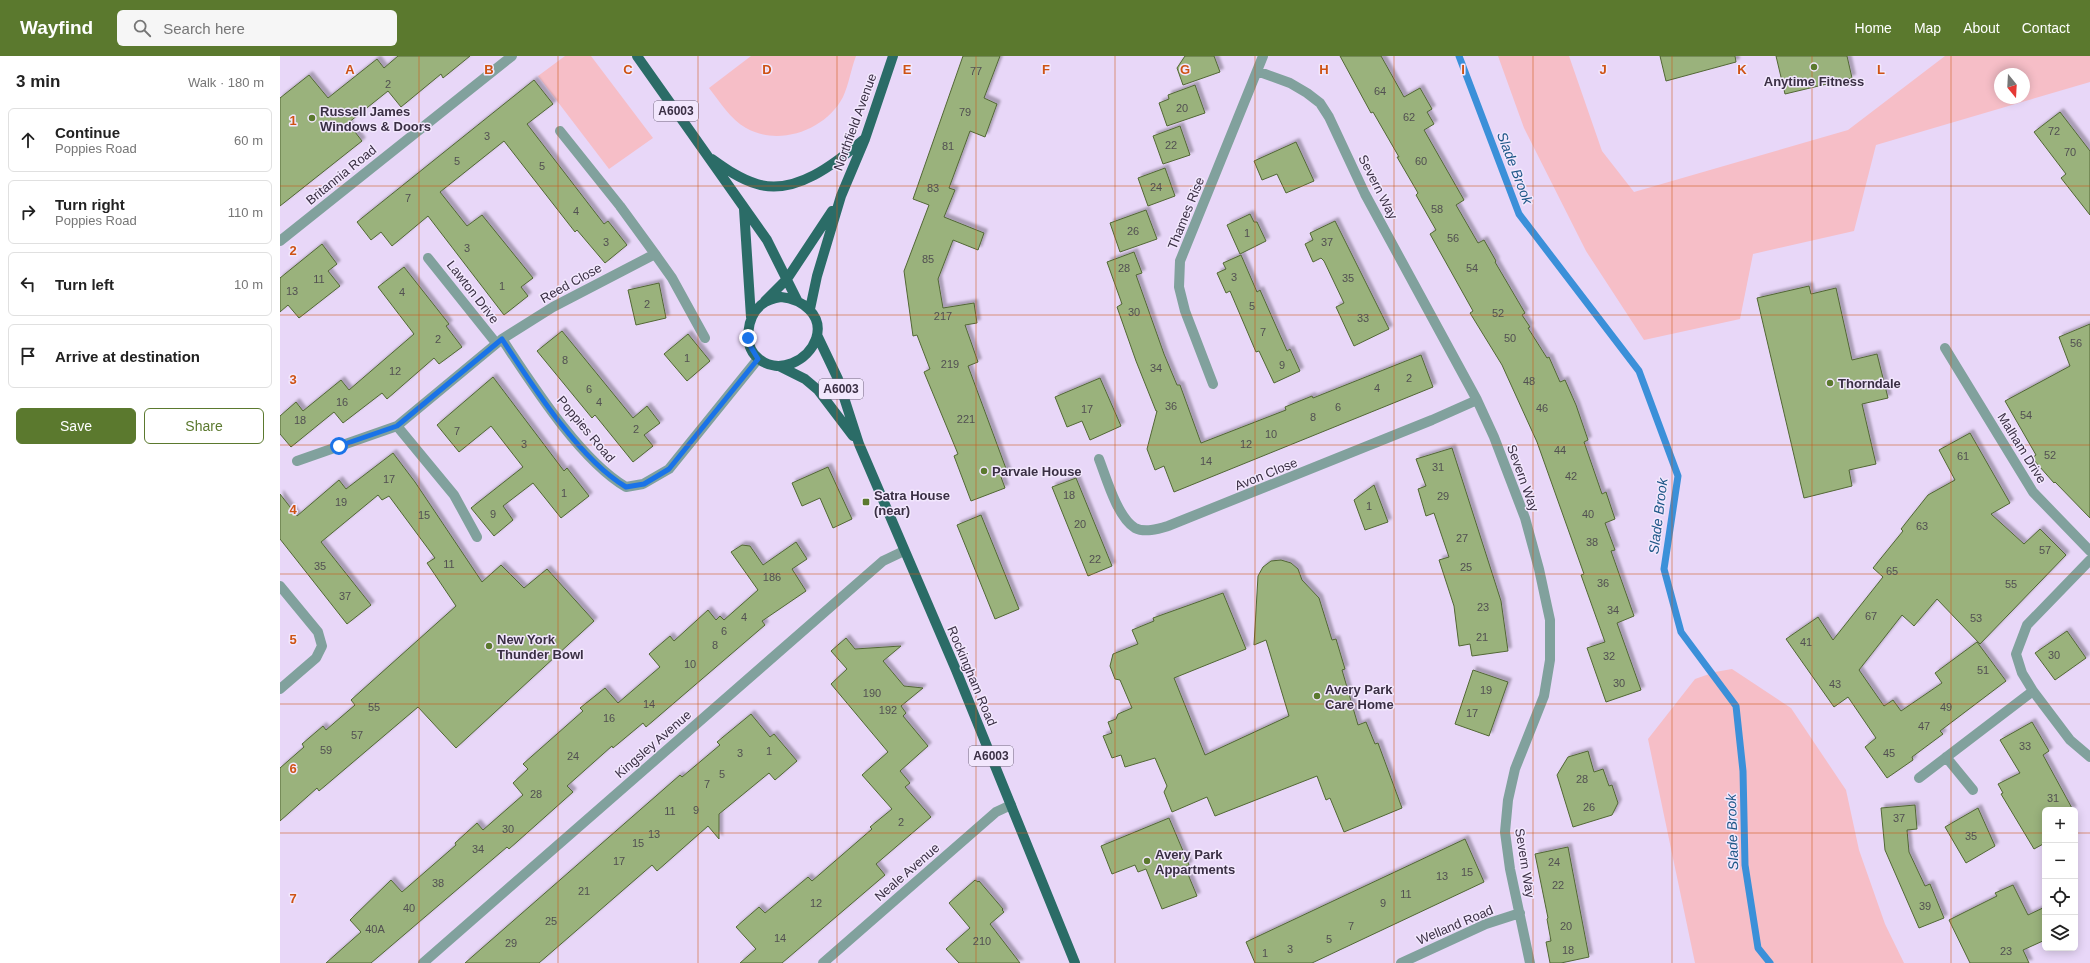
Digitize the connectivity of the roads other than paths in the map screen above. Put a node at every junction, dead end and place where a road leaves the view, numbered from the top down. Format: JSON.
{"nodes":[{"id":1,"x":512,"y":56,"type":"edge"},
{"id":2,"x":637,"y":56,"type":"edge"},
{"id":3,"x":893,"y":56,"type":"edge"},
{"id":4,"x":1264,"y":56,"type":"edge"},
{"id":5,"x":1258,"y":71,"type":"junction"},
{"id":6,"x":560,"y":131,"type":"dead end"},
{"id":7,"x":865,"y":139,"type":"junction"},
{"id":8,"x":705,"y":154,"type":"junction"},
{"id":9,"x":841,"y":196,"type":"junction"},
{"id":10,"x":744,"y":209,"type":"junction"},
{"id":11,"x":280,"y":241,"type":"edge"},
{"id":12,"x":655,"y":254,"type":"junction"},
{"id":13,"x":428,"y":258,"type":"dead end"},
{"id":14,"x":787,"y":279,"type":"junction"},
{"id":15,"x":797,"y":300,"type":"junction"},
{"id":16,"x":762,"y":304,"type":"junction"},
{"id":17,"x":810,"y":309,"type":"junction"},
{"id":18,"x":751,"y":317,"type":"junction"},
{"id":19,"x":817,"y":335,"type":"junction"},
{"id":20,"x":704,"y":338,"type":"dead end"},
{"id":21,"x":499,"y":341,"type":"junction"},
{"id":22,"x":1945,"y":348,"type":"dead end"},
{"id":23,"x":758,"y":359,"type":"junction"},
{"id":24,"x":777,"y":365,"type":"junction"},
{"id":25,"x":1213,"y":384,"type":"dead end"},
{"id":26,"x":1477,"y":400,"type":"junction"},
{"id":27,"x":397,"y":426,"type":"junction"},
{"id":28,"x":859,"y":444,"type":"junction"},
{"id":29,"x":1099,"y":459,"type":"dead end"},
{"id":30,"x":297,"y":461,"type":"dead end"},
{"id":31,"x":477,"y":537,"type":"dead end"},
{"id":32,"x":904,"y":551,"type":"junction"},
{"id":33,"x":2090,"y":551,"type":"edge"},
{"id":34,"x":2090,"y":560,"type":"edge"},
{"id":35,"x":280,"y":586,"type":"edge"},
{"id":36,"x":280,"y":689,"type":"edge"},
{"id":37,"x":2033,"y":691,"type":"junction"},
{"id":38,"x":1946,"y":757,"type":"junction"},
{"id":39,"x":2090,"y":757,"type":"edge"},
{"id":40,"x":1919,"y":778,"type":"dead end"},
{"id":41,"x":1973,"y":790,"type":"dead end"},
{"id":42,"x":1011,"y":805,"type":"junction"},
{"id":43,"x":1520,"y":913,"type":"junction"},
{"id":44,"x":423,"y":963,"type":"edge"},
{"id":45,"x":824,"y":963,"type":"edge"},
{"id":46,"x":1075,"y":963,"type":"edge"},
{"id":47,"x":1400,"y":963,"type":"edge"},
{"id":48,"x":1530,"y":963,"type":"edge"}],
"edges":[{"from":1,"to":11,"type":"street","name":"Britannia Road"},
{"from":2,"to":8,"type":"main road","number":"A6003"},
{"from":3,"to":7,"type":"main road","name":"Northfield Avenue"},
{"from":4,"to":5,"type":"street","name":"Thames Rise"},
{"from":5,"to":25,"type":"street","name":"Thames Rise"},
{"from":5,"to":26,"type":"street","name":"Severn Way"},
{"from":6,"to":12,"type":"street"},
{"from":7,"to":8,"type":"main road"},
{"from":7,"to":9,"type":"main road","name":"Northfield Avenue"},
{"from":8,"to":10,"type":"main road","number":"A6003"},
{"from":9,"to":14,"type":"main road","name":"Northfield Avenue"},
{"from":9,"to":17,"type":"main road","name":"Northfield Avenue"},
{"from":10,"to":14,"type":"main road","number":"A6003"},
{"from":10,"to":18,"type":"main road"},
{"from":12,"to":20,"type":"street"},
{"from":12,"to":21,"type":"street","name":"Reed Close"},
{"from":13,"to":21,"type":"street","name":"Lawton Drive"},
{"from":14,"to":15,"type":"main road","number":"A6003"},
{"from":14,"to":16,"type":"main road","name":"Northfield Avenue"},
{"from":15,"to":16,"type":"main road"},
{"from":15,"to":17,"type":"main road"},
{"from":16,"to":18,"type":"main road"},
{"from":17,"to":19,"type":"main road"},
{"from":18,"to":23,"type":"main road"},
{"from":19,"to":24,"type":"main road"},
{"from":19,"to":28,"type":"main road","name":"Rockingham Road","number":"A6003"},
{"from":21,"to":23,"type":"street","name":"Poppies Road"},
{"from":21,"to":27,"type":"street"},
{"from":22,"to":33,"type":"street","name":"Malham Drive"},
{"from":23,"to":24,"type":"main road"},
{"from":24,"to":28,"type":"main road","name":"Rockingham Road","number":"A6003"},
{"from":26,"to":29,"type":"street","name":"Avon Close"},
{"from":26,"to":43,"type":"street","name":"Severn Way"},
{"from":27,"to":30,"type":"street"},
{"from":27,"to":31,"type":"street"},
{"from":28,"to":32,"type":"main road","name":"Rockingham Road","number":"A6003"},
{"from":32,"to":42,"type":"main road","name":"Rockingham Road","number":"A6003"},
{"from":32,"to":44,"type":"street","name":"Kingsley Avenue"},
{"from":34,"to":37,"type":"street"},
{"from":35,"to":36,"type":"street"},
{"from":37,"to":38,"type":"street"},
{"from":37,"to":39,"type":"street"},
{"from":38,"to":40,"type":"street"},
{"from":38,"to":41,"type":"street"},
{"from":42,"to":45,"type":"street","name":"Neale Avenue"},
{"from":42,"to":46,"type":"main road","name":"Rockingham Road","number":"A6003"},
{"from":43,"to":47,"type":"street","name":"Welland Road"},
{"from":43,"to":48,"type":"street","name":"Severn Way"}]}
